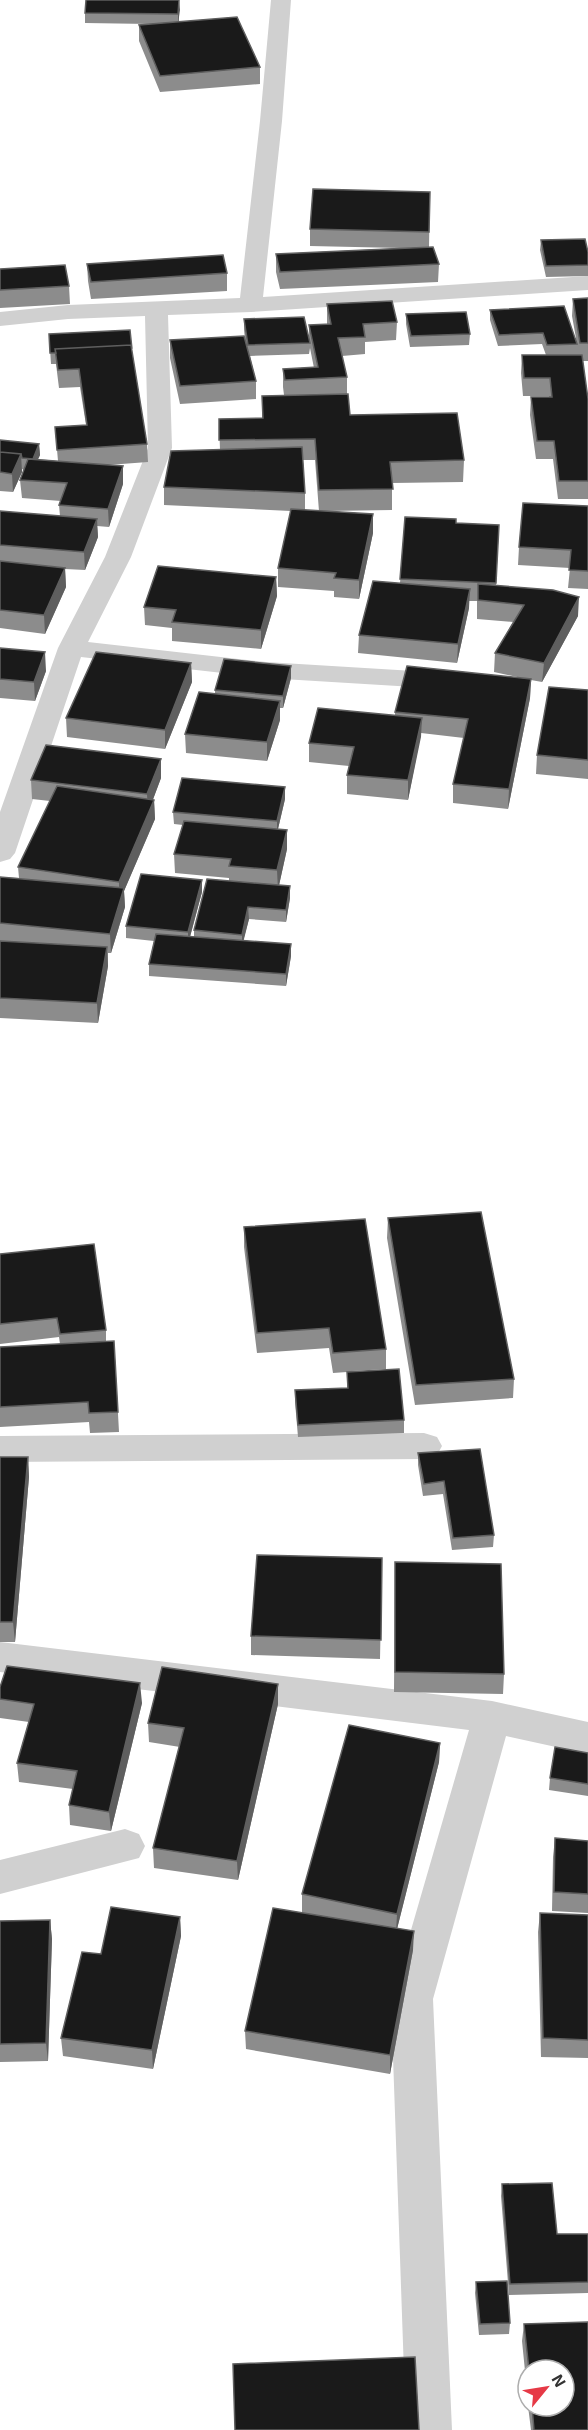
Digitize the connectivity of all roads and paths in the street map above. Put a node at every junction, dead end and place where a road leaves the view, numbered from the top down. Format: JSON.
{"nodes":[{"id":1,"x":281,"y":0,"type":"edge"},
{"id":2,"x":588,"y":283,"type":"edge"},
{"id":3,"x":251,"y":305,"type":"junction"},
{"id":4,"x":156,"y":310,"type":"junction"},
{"id":5,"x":0,"y":319,"type":"edge"},
{"id":6,"x":71,"y":648,"type":"junction"},
{"id":7,"x":467,"y":682,"type":"edge"},
{"id":8,"x":0,"y":853,"type":"edge"},
{"id":9,"x":424,"y":1446,"type":"dead end"},
{"id":10,"x":0,"y":1449,"type":"edge"},
{"id":11,"x":0,"y":1657,"type":"edge"},
{"id":12,"x":492,"y":1717,"type":"junction"},
{"id":13,"x":588,"y":1738,"type":"edge"},
{"id":14,"x":125,"y":1846,"type":"dead end"},
{"id":15,"x":0,"y":1877,"type":"edge"},
{"id":16,"x":429,"y":2430,"type":"edge"}],
"edges":[{"from":1,"to":3,"type":"street"},
{"from":2,"to":3,"type":"street"},
{"from":3,"to":4,"type":"street"},
{"from":4,"to":5,"type":"street"},
{"from":4,"to":6,"type":"street"},
{"from":6,"to":7,"type":"street"},
{"from":6,"to":8,"type":"street"},
{"from":9,"to":10,"type":"street"},
{"from":11,"to":12,"type":"street"},
{"from":12,"to":13,"type":"street"},
{"from":12,"to":16,"type":"street"},
{"from":14,"to":15,"type":"street"}]}
